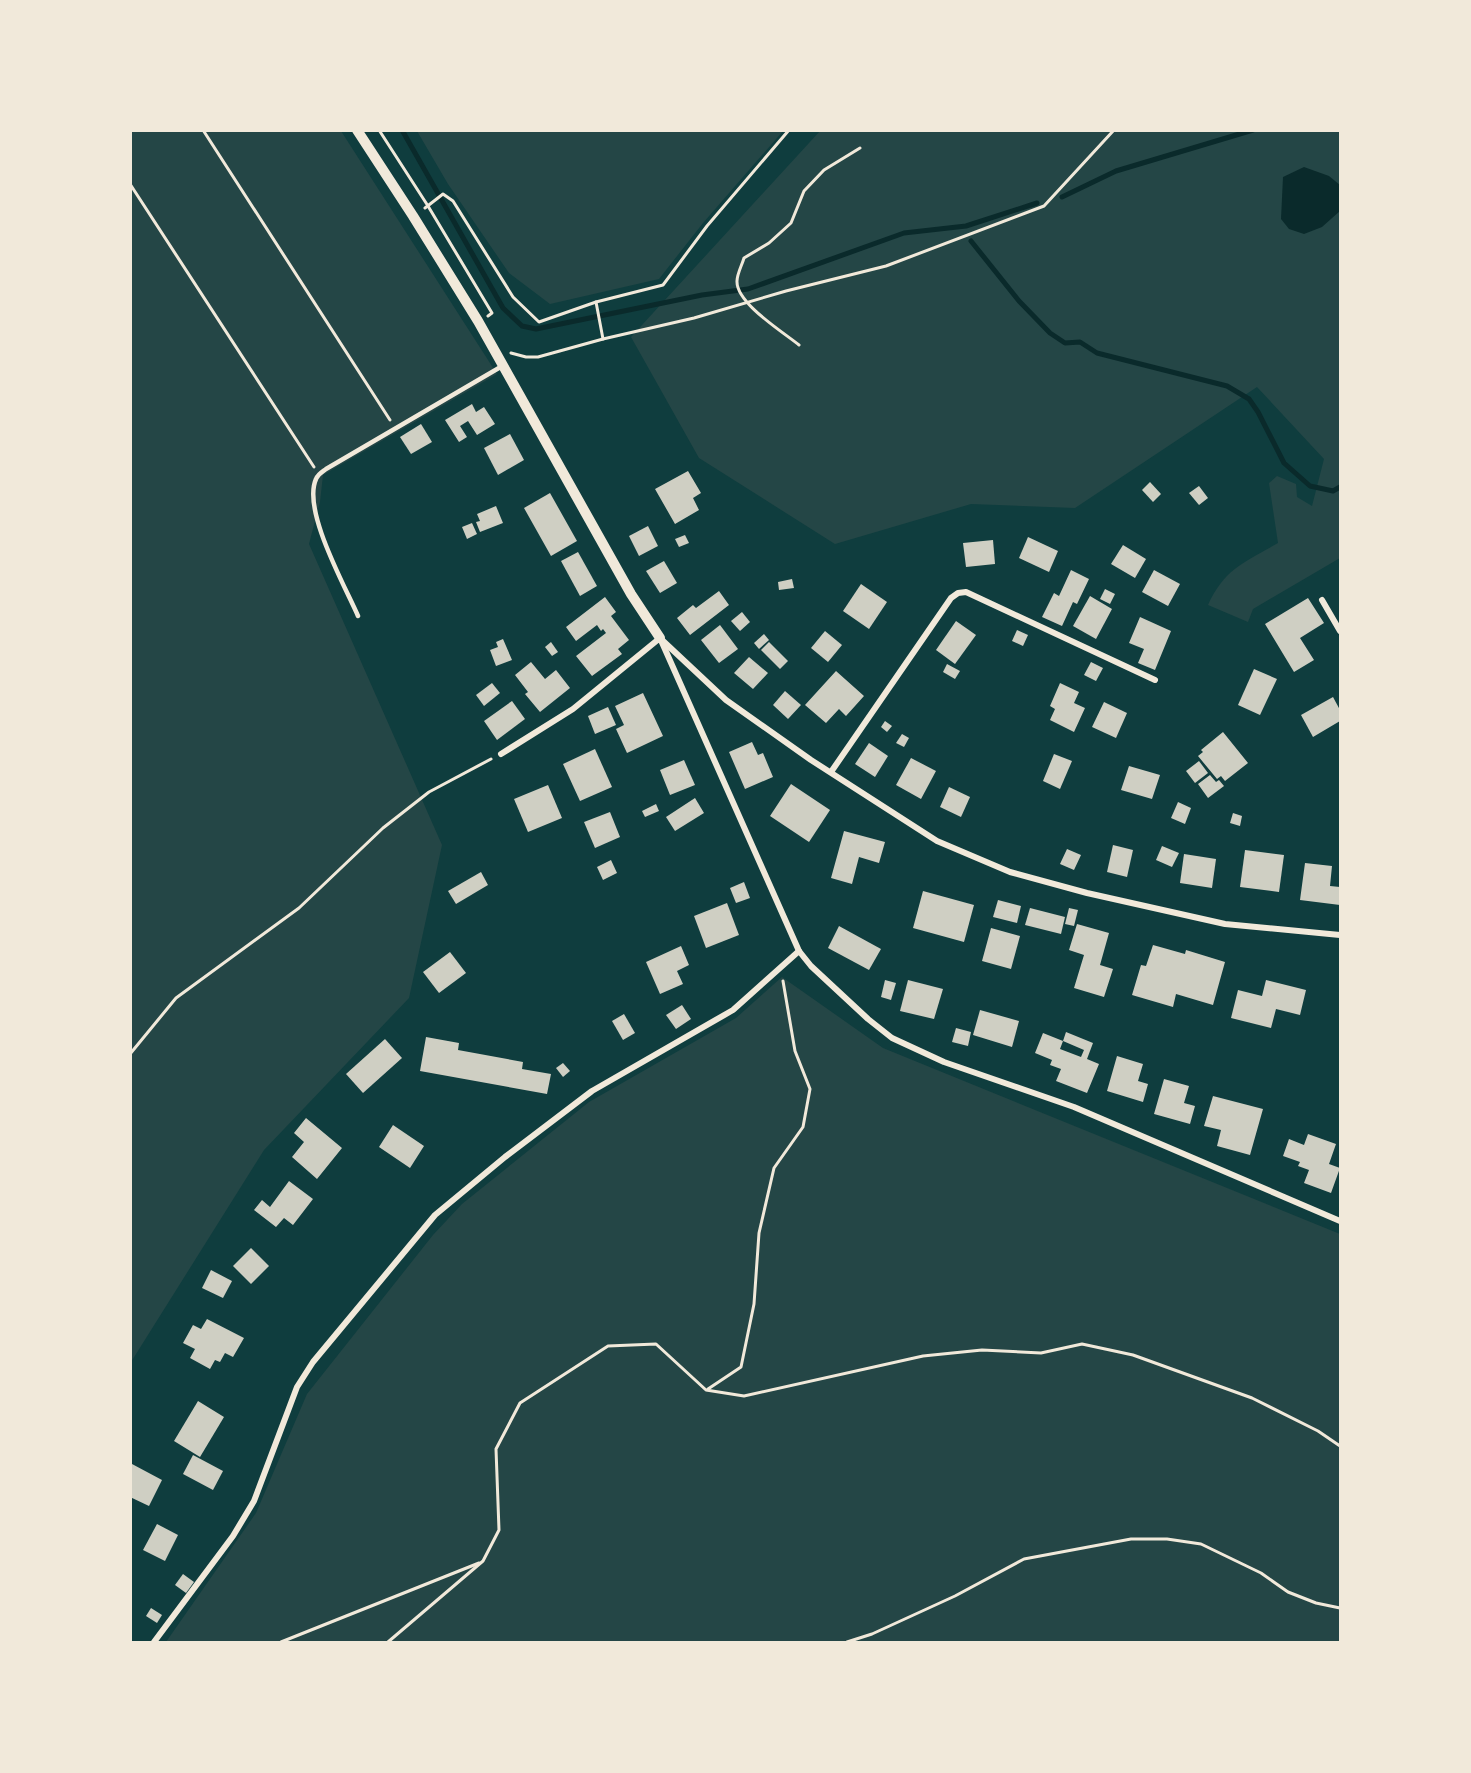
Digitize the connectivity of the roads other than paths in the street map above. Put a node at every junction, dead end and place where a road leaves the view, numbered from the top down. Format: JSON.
{"nodes":[{"id":1,"x":357,"y":130,"type":"edge"},
{"id":2,"x":504,"y":366,"type":"junction"},
{"id":3,"x":1322,"y":600,"type":"dead end"},
{"id":4,"x":358,"y":616,"type":"dead end"},
{"id":5,"x":1341,"y":631,"type":"edge"},
{"id":6,"x":660,"y":638,"type":"junction"},
{"id":7,"x":1155,"y":680,"type":"dead end"},
{"id":8,"x":501,"y":754,"type":"road end"},
{"id":9,"x":831,"y":772,"type":"junction"},
{"id":10,"x":1341,"y":935,"type":"edge"},
{"id":11,"x":799,"y":951,"type":"junction"},
{"id":12,"x":1341,"y":1221,"type":"edge"},
{"id":13,"x":154,"y":1642,"type":"edge"}],
"edges":[{"from":1,"to":2,"type":"street"},
{"from":2,"to":4,"type":"lane"},
{"from":2,"to":6,"type":"street"},
{"from":3,"to":5,"type":"street"},
{"from":6,"to":8,"type":"street"},
{"from":6,"to":9,"type":"street"},
{"from":6,"to":11,"type":"street"},
{"from":7,"to":9,"type":"street"},
{"from":9,"to":10,"type":"street"},
{"from":11,"to":12,"type":"street"},
{"from":11,"to":13,"type":"street"}]}
